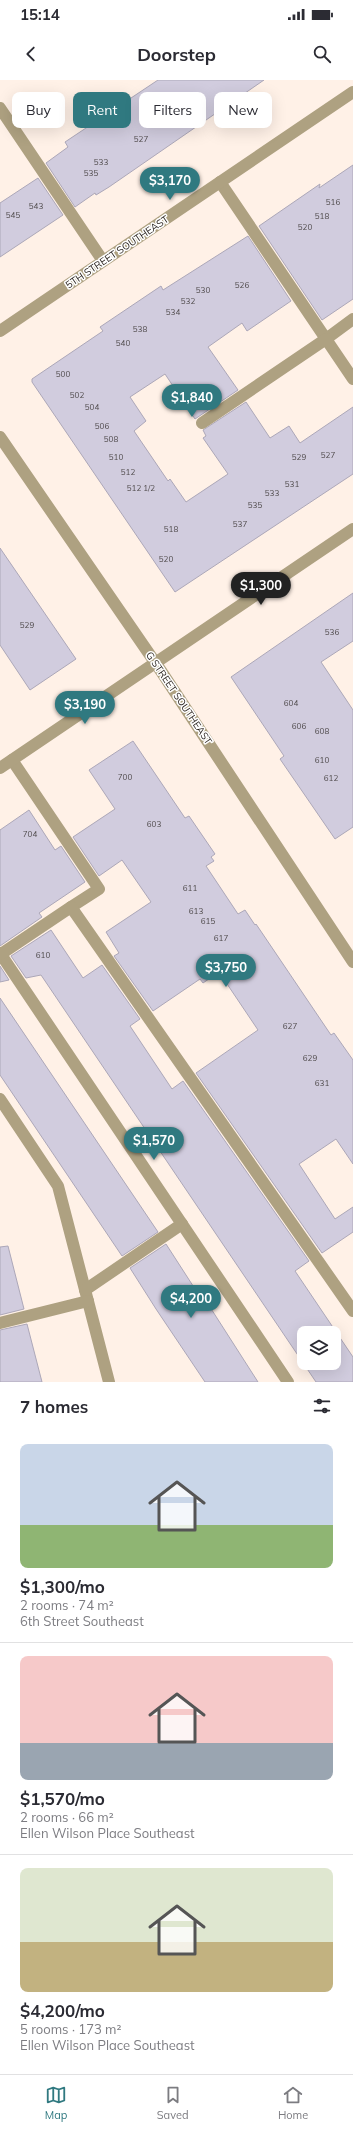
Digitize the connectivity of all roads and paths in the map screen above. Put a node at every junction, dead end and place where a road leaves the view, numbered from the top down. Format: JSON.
{"nodes":[{"id":1,"x":353,"y":92,"type":"edge"},
{"id":2,"x":0,"y":108,"type":"edge"},
{"id":3,"x":220,"y":182,"type":"junction"},
{"id":4,"x":103,"y":261,"type":"junction"},
{"id":5,"x":353,"y":319,"type":"edge"},
{"id":6,"x":0,"y":331,"type":"edge"},
{"id":7,"x":326,"y":339,"type":"junction"},
{"id":8,"x":353,"y":379,"type":"edge"},
{"id":9,"x":202,"y":423,"type":"dead end"},
{"id":10,"x":0,"y":437,"type":"edge"},
{"id":11,"x":353,"y":529,"type":"edge"},
{"id":12,"x":155,"y":662,"type":"junction"},
{"id":13,"x":12,"y":760,"type":"junction"},
{"id":14,"x":0,"y":768,"type":"edge"},
{"id":15,"x":71,"y":907,"type":"junction"},
{"id":16,"x":0,"y":954,"type":"edge"},
{"id":17,"x":353,"y":962,"type":"edge"},
{"id":18,"x":0,"y":1099,"type":"edge"},
{"id":19,"x":182,"y":1224,"type":"junction"},
{"id":20,"x":87,"y":1296,"type":"junction"},
{"id":21,"x":353,"y":1311,"type":"edge"},
{"id":22,"x":0,"y":1324,"type":"edge"},
{"id":23,"x":109,"y":1382,"type":"edge"},
{"id":24,"x":288,"y":1382,"type":"edge"}],
"edges":[{"from":1,"to":3,"type":"street","name":"5TH STREET SOUTHEAST"},
{"from":2,"to":4,"type":"street"},
{"from":3,"to":4,"type":"street","name":"5TH STREET SOUTHEAST"},
{"from":3,"to":7,"type":"street"},
{"from":4,"to":6,"type":"street","name":"5TH STREET SOUTHEAST"},
{"from":5,"to":7,"type":"street"},
{"from":7,"to":8,"type":"street"},
{"from":7,"to":9,"type":"street"},
{"from":10,"to":12,"type":"street","name":"G STREET SOUTHEAST"},
{"from":11,"to":12,"type":"street"},
{"from":12,"to":13,"type":"street"},
{"from":12,"to":17,"type":"street","name":"G STREET SOUTHEAST"},
{"from":13,"to":14,"type":"street"},
{"from":13,"to":15,"type":"street"},
{"from":15,"to":16,"type":"street"},
{"from":15,"to":21,"type":"street"},
{"from":16,"to":19,"type":"street"},
{"from":18,"to":20,"type":"street"},
{"from":19,"to":20,"type":"street"},
{"from":19,"to":24,"type":"street"},
{"from":20,"to":22,"type":"street"},
{"from":20,"to":23,"type":"street"}]}
